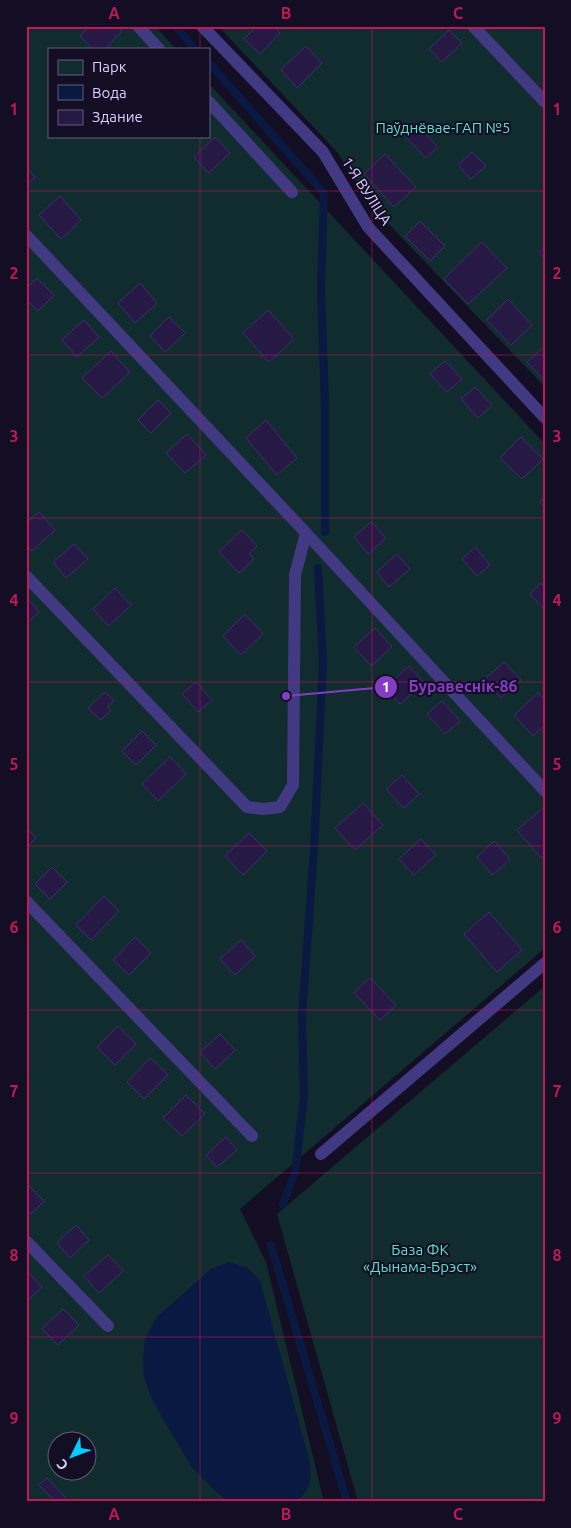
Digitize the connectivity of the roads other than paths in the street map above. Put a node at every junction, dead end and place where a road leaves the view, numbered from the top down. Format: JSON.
{"nodes":[{"id":1,"x":138,"y":26,"type":"edge"},
{"id":2,"x":202,"y":26,"type":"edge"},
{"id":3,"x":472,"y":26,"type":"edge"},
{"id":4,"x":158,"y":48,"type":"edge"},
{"id":5,"x":545,"y":102,"type":"edge"},
{"id":6,"x":210,"y":103,"type":"edge"},
{"id":7,"x":292,"y":192,"type":"dead end"},
{"id":8,"x":26,"y":235,"type":"edge"},
{"id":9,"x":545,"y":418,"type":"edge"},
{"id":10,"x":306,"y":533,"type":"junction"},
{"id":11,"x":26,"y":576,"type":"edge"},
{"id":12,"x":545,"y":791,"type":"edge"},
{"id":13,"x":26,"y":901,"type":"edge"},
{"id":14,"x":545,"y":963,"type":"edge"},
{"id":15,"x":252,"y":1136,"type":"dead end"},
{"id":16,"x":321,"y":1154,"type":"dead end"},
{"id":17,"x":26,"y":1241,"type":"edge"},
{"id":18,"x":108,"y":1326,"type":"dead end"}],
"edges":[{"from":1,"to":4,"type":"lane"},
{"from":2,"to":9,"type":"lane","name":"1-Я ВУЛІЦА"},
{"from":3,"to":5,"type":"lane"},
{"from":6,"to":7,"type":"lane"},
{"from":8,"to":10,"type":"lane"},
{"from":10,"to":11,"type":"lane"},
{"from":10,"to":12,"type":"lane"},
{"from":13,"to":15,"type":"lane"},
{"from":14,"to":16,"type":"lane"},
{"from":17,"to":18,"type":"lane"}]}
